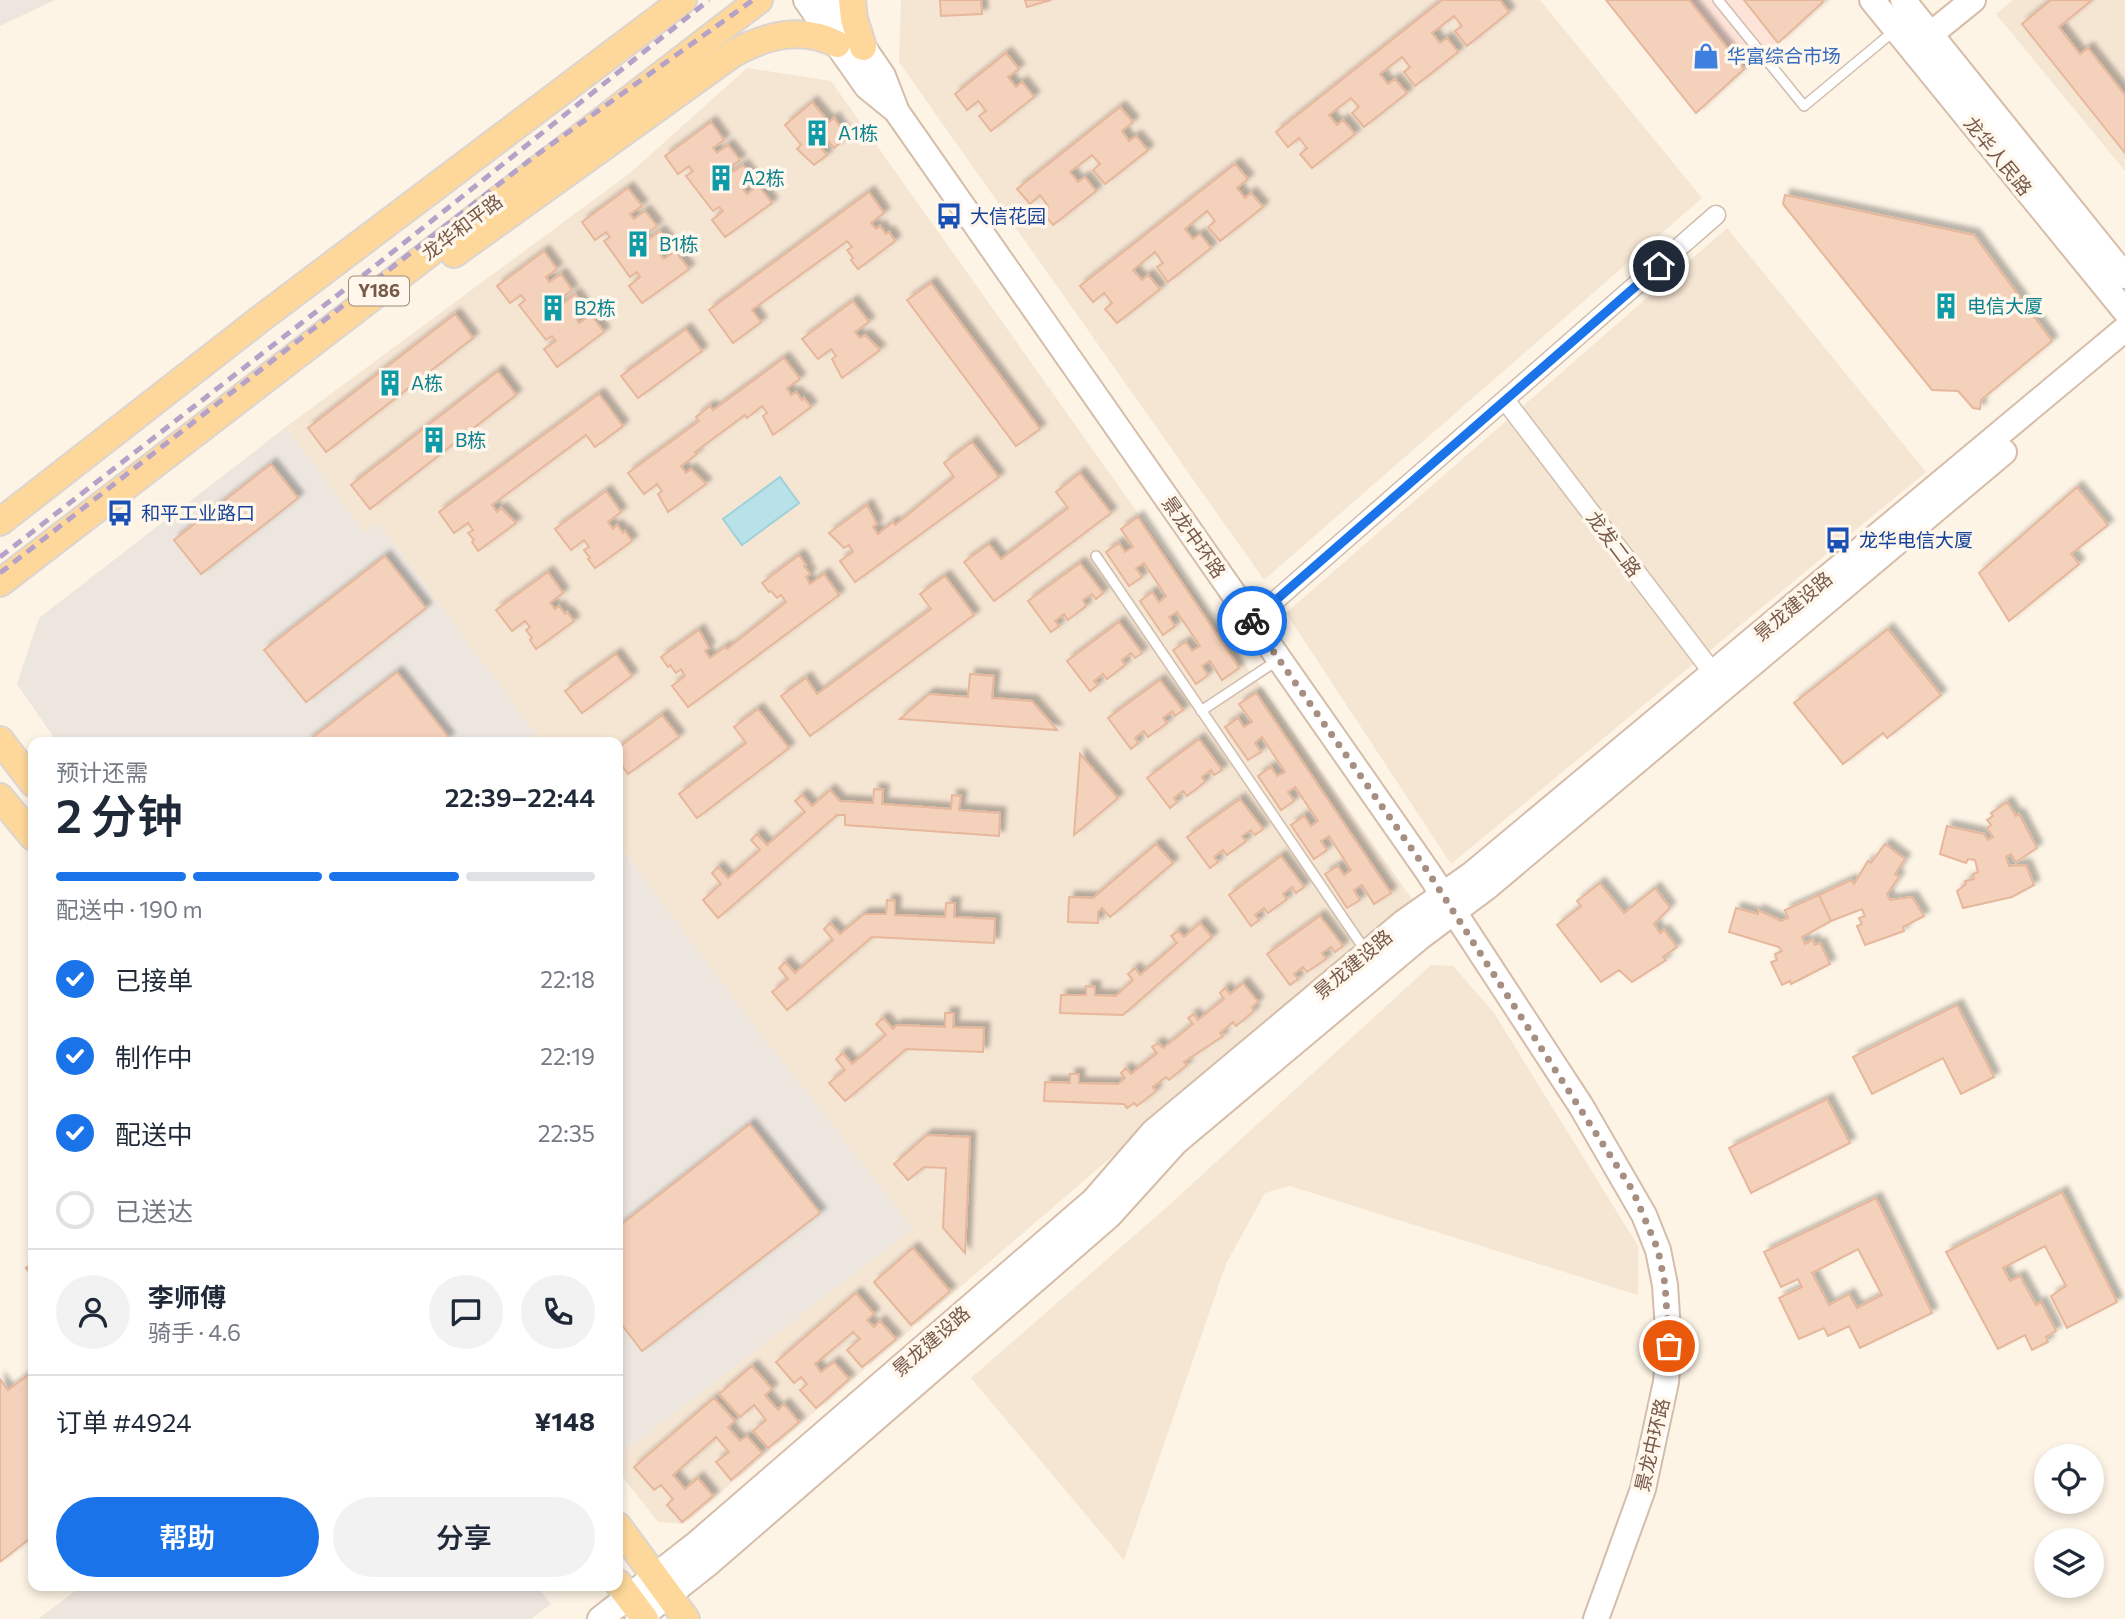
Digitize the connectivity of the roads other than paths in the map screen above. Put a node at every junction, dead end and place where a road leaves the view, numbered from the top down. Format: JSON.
{"nodes":[{"id":1,"x":683,"y":0,"type":"edge"},
{"id":2,"x":759,"y":0,"type":"edge"},
{"id":3,"x":806,"y":0,"type":"edge"},
{"id":4,"x":831,"y":0,"type":"edge"},
{"id":5,"x":852,"y":0,"type":"edge"},
{"id":6,"x":1718,"y":0,"type":"edge"},
{"id":7,"x":1872,"y":0,"type":"edge"},
{"id":8,"x":1903,"y":0,"type":"edge"},
{"id":9,"x":1973,"y":0,"type":"edge"},
{"id":10,"x":1895,"y":29,"type":"junction"},
{"id":11,"x":1931,"y":34,"type":"junction"},
{"id":12,"x":837,"y":44,"type":"junction"},
{"id":13,"x":863,"y":47,"type":"junction"},
{"id":14,"x":897,"y":112,"type":"junction"},
{"id":15,"x":1716,"y":215,"type":"dead end"},
{"id":16,"x":2125,"y":276,"type":"edge"},
{"id":17,"x":363,"y":303,"type":"junction"},
{"id":18,"x":2125,"y":311,"type":"edge"},
{"id":19,"x":2125,"y":329,"type":"edge"},
{"id":20,"x":2125,"y":351,"type":"edge"},
{"id":21,"x":1505,"y":400,"type":"junction"},
{"id":22,"x":3,"y":519,"type":"edge"},
{"id":23,"x":1096,"y":556,"type":"dead end"},
{"id":24,"x":0,"y":583,"type":"edge"},
{"id":25,"x":1252,"y":621,"type":"junction"},
{"id":26,"x":1279,"y":659,"type":"junction"},
{"id":27,"x":1718,"y":680,"type":"junction"},
{"id":28,"x":1201,"y":711,"type":"junction"},
{"id":29,"x":0,"y":740,"type":"edge"},
{"id":30,"x":28,"y":776,"type":"edge"},
{"id":31,"x":0,"y":797,"type":"edge"},
{"id":32,"x":28,"y":831,"type":"edge"},
{"id":33,"x":1447,"y":905,"type":"junction"},
{"id":34,"x":1367,"y":952,"type":"junction"},
{"id":35,"x":623,"y":1533,"type":"edge"},
{"id":36,"x":662,"y":1586,"type":"junction"},
{"id":37,"x":634,"y":1607,"type":"edge"},
{"id":38,"x":600,"y":1619,"type":"edge"},
{"id":39,"x":686,"y":1619,"type":"edge"},
{"id":40,"x":1596,"y":1619,"type":"edge"}],
"edges":[{"from":1,"to":22,"type":"main road","number":"Y186"},
{"from":2,"to":17,"type":"main road","name":"龙华和平路","number":"Y186"},
{"from":3,"to":12,"type":"main road","name":"景龙中环路"},
{"from":4,"to":13,"type":"main road","name":"景龙中环路"},
{"from":5,"to":13,"type":"main road"},
{"from":6,"to":10,"type":"lane"},
{"from":7,"to":10,"type":"main road","name":"龙华人民路"},
{"from":8,"to":11,"type":"main road","name":"龙华人民路"},
{"from":9,"to":11,"type":"main road"},
{"from":10,"to":18,"type":"main road","name":"龙华人民路"},
{"from":11,"to":16,"type":"main road","name":"龙华人民路"},
{"from":12,"to":14,"type":"main road","name":"景龙中环路"},
{"from":12,"to":17,"type":"main road"},
{"from":13,"to":14,"type":"main road","name":"景龙中环路"},
{"from":14,"to":25,"type":"main road","name":"景龙中环路"},
{"from":15,"to":21,"type":"street"},
{"from":17,"to":24,"type":"main road","name":"龙华和平路","number":"Y186"},
{"from":19,"to":27,"type":"main road","name":"景龙建设路"},
{"from":20,"to":27,"type":"main road","name":"景龙建设路"},
{"from":21,"to":25,"type":"street"},
{"from":21,"to":27,"type":"street","name":"龙发二路"},
{"from":23,"to":28,"type":"lane"},
{"from":25,"to":26,"type":"main road","name":"景龙中环路"},
{"from":26,"to":28,"type":"lane"},
{"from":26,"to":33,"type":"main road","name":"景龙中环路"},
{"from":27,"to":33,"type":"main road","name":"景龙建设路"},
{"from":28,"to":34,"type":"lane"},
{"from":29,"to":30,"type":"main road"},
{"from":31,"to":32,"type":"main road"},
{"from":33,"to":34,"type":"main road","name":"景龙建设路"},
{"from":33,"to":36,"type":"main road","name":"景龙建设路"},
{"from":33,"to":40,"type":"main road","name":"景龙中环路"},
{"from":34,"to":36,"type":"main road","name":"景龙建设路"},
{"from":35,"to":36,"type":"main road"},
{"from":36,"to":37,"type":"main road","name":"景龙建设路"},
{"from":36,"to":39,"type":"main road"},
{"from":37,"to":38,"type":"main road","name":"景龙建设路"}]}
